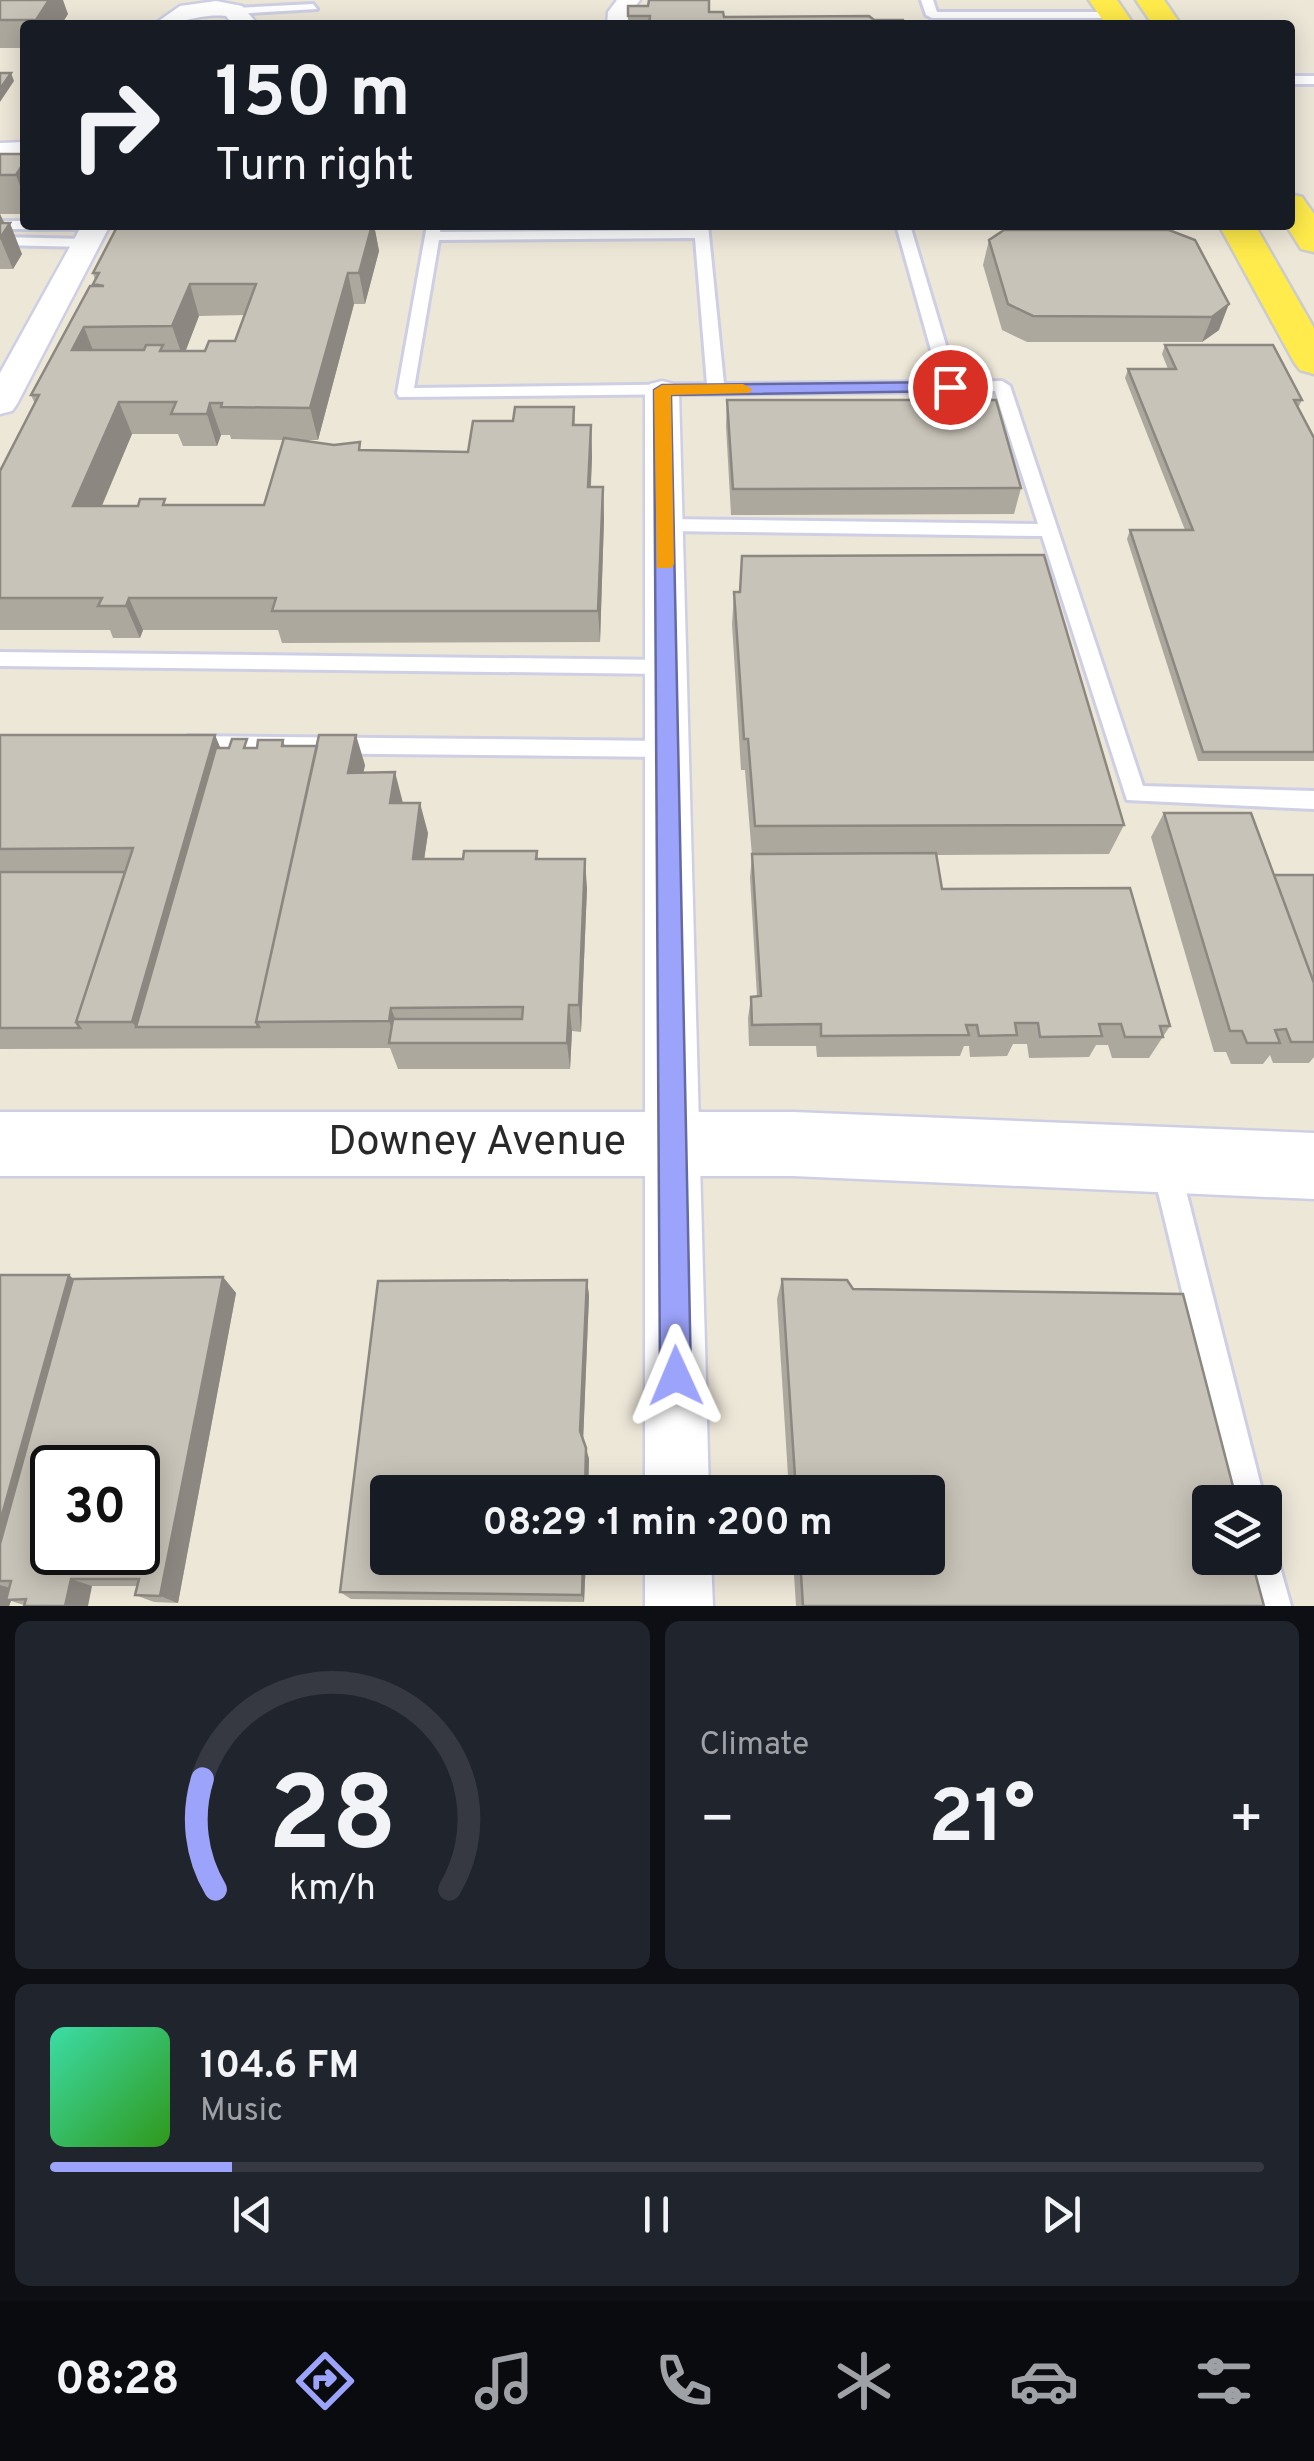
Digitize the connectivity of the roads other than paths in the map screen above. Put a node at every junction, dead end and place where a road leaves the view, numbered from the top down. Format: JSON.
{"nodes":[{"id":1,"x":927,"y":0,"type":"edge"},
{"id":2,"x":1012,"y":0,"type":"edge"},
{"id":3,"x":315,"y":4,"type":"edge"},
{"id":4,"x":1112,"y":13,"type":"edge"},
{"id":5,"x":237,"y":18,"type":"edge"},
{"id":6,"x":170,"y":20,"type":"edge"},
{"id":7,"x":935,"y":20,"type":"edge"},
{"id":8,"x":1023,"y":20,"type":"edge"},
{"id":9,"x":701,"y":230,"type":"edge"},
{"id":10,"x":905,"y":230,"type":"edge"},
{"id":11,"x":1240,"y":230,"type":"edge"},
{"id":12,"x":93,"y":231,"type":"edge"},
{"id":13,"x":433,"y":231,"type":"edge"},
{"id":14,"x":0,"y":241,"type":"edge"},
{"id":15,"x":1314,"y":362,"type":"edge"},
{"id":16,"x":950,"y":387,"type":"junction"},
{"id":17,"x":662,"y":390,"type":"junction"},
{"id":18,"x":716,"y":390,"type":"junction"},
{"id":19,"x":0,"y":404,"type":"edge"},
{"id":20,"x":664,"y":525,"type":"junction"},
{"id":21,"x":1049,"y":530,"type":"junction"},
{"id":22,"x":0,"y":659,"type":"edge"},
{"id":23,"x":666,"y":667,"type":"junction"},
{"id":24,"x":164,"y":743,"type":"edge"},
{"id":25,"x":667,"y":750,"type":"junction"},
{"id":26,"x":1314,"y":800,"type":"edge"},
{"id":27,"x":672,"y":1142,"type":"junction"},
{"id":28,"x":0,"y":1144,"type":"edge"},
{"id":29,"x":1164,"y":1158,"type":"junction"},
{"id":30,"x":1314,"y":1166,"type":"edge"},
{"id":31,"x":677,"y":1475,"type":"edge"},
{"id":32,"x":1244,"y":1485,"type":"edge"},
{"id":33,"x":678,"y":1575,"type":"edge"},
{"id":34,"x":1266,"y":1575,"type":"edge"},
{"id":35,"x":679,"y":1606,"type":"edge"},
{"id":36,"x":1274,"y":1606,"type":"edge"}],
"edges":[{"from":1,"to":7,"type":"lane"},
{"from":2,"to":8,"type":"lane"},
{"from":3,"to":5,"type":"lane"},
{"from":4,"to":8,"type":"lane"},
{"from":5,"to":6,"type":"street"},
{"from":7,"to":8,"type":"lane"},
{"from":9,"to":13,"type":"lane"},
{"from":9,"to":18,"type":"lane"},
{"from":10,"to":16,"type":"lane"},
{"from":11,"to":15,"type":"main road"},
{"from":12,"to":14,"type":"lane"},
{"from":12,"to":19,"type":"street"},
{"from":13,"to":17,"type":"lane"},
{"from":16,"to":18,"type":"lane"},
{"from":16,"to":21,"type":"lane"},
{"from":17,"to":18,"type":"lane"},
{"from":17,"to":20,"type":"street"},
{"from":20,"to":21,"type":"lane"},
{"from":20,"to":23,"type":"street"},
{"from":21,"to":26,"type":"lane"},
{"from":22,"to":23,"type":"lane"},
{"from":23,"to":25,"type":"street"},
{"from":24,"to":25,"type":"lane"},
{"from":25,"to":27,"type":"street"},
{"from":27,"to":28,"type":"main road","name":"Downey Avenue"},
{"from":27,"to":29,"type":"main road","name":"Downey Avenue"},
{"from":27,"to":31,"type":"street"},
{"from":29,"to":30,"type":"main road","name":"Downey Avenue"},
{"from":29,"to":32,"type":"lane"},
{"from":33,"to":35,"type":"street"},
{"from":34,"to":36,"type":"lane"}]}
